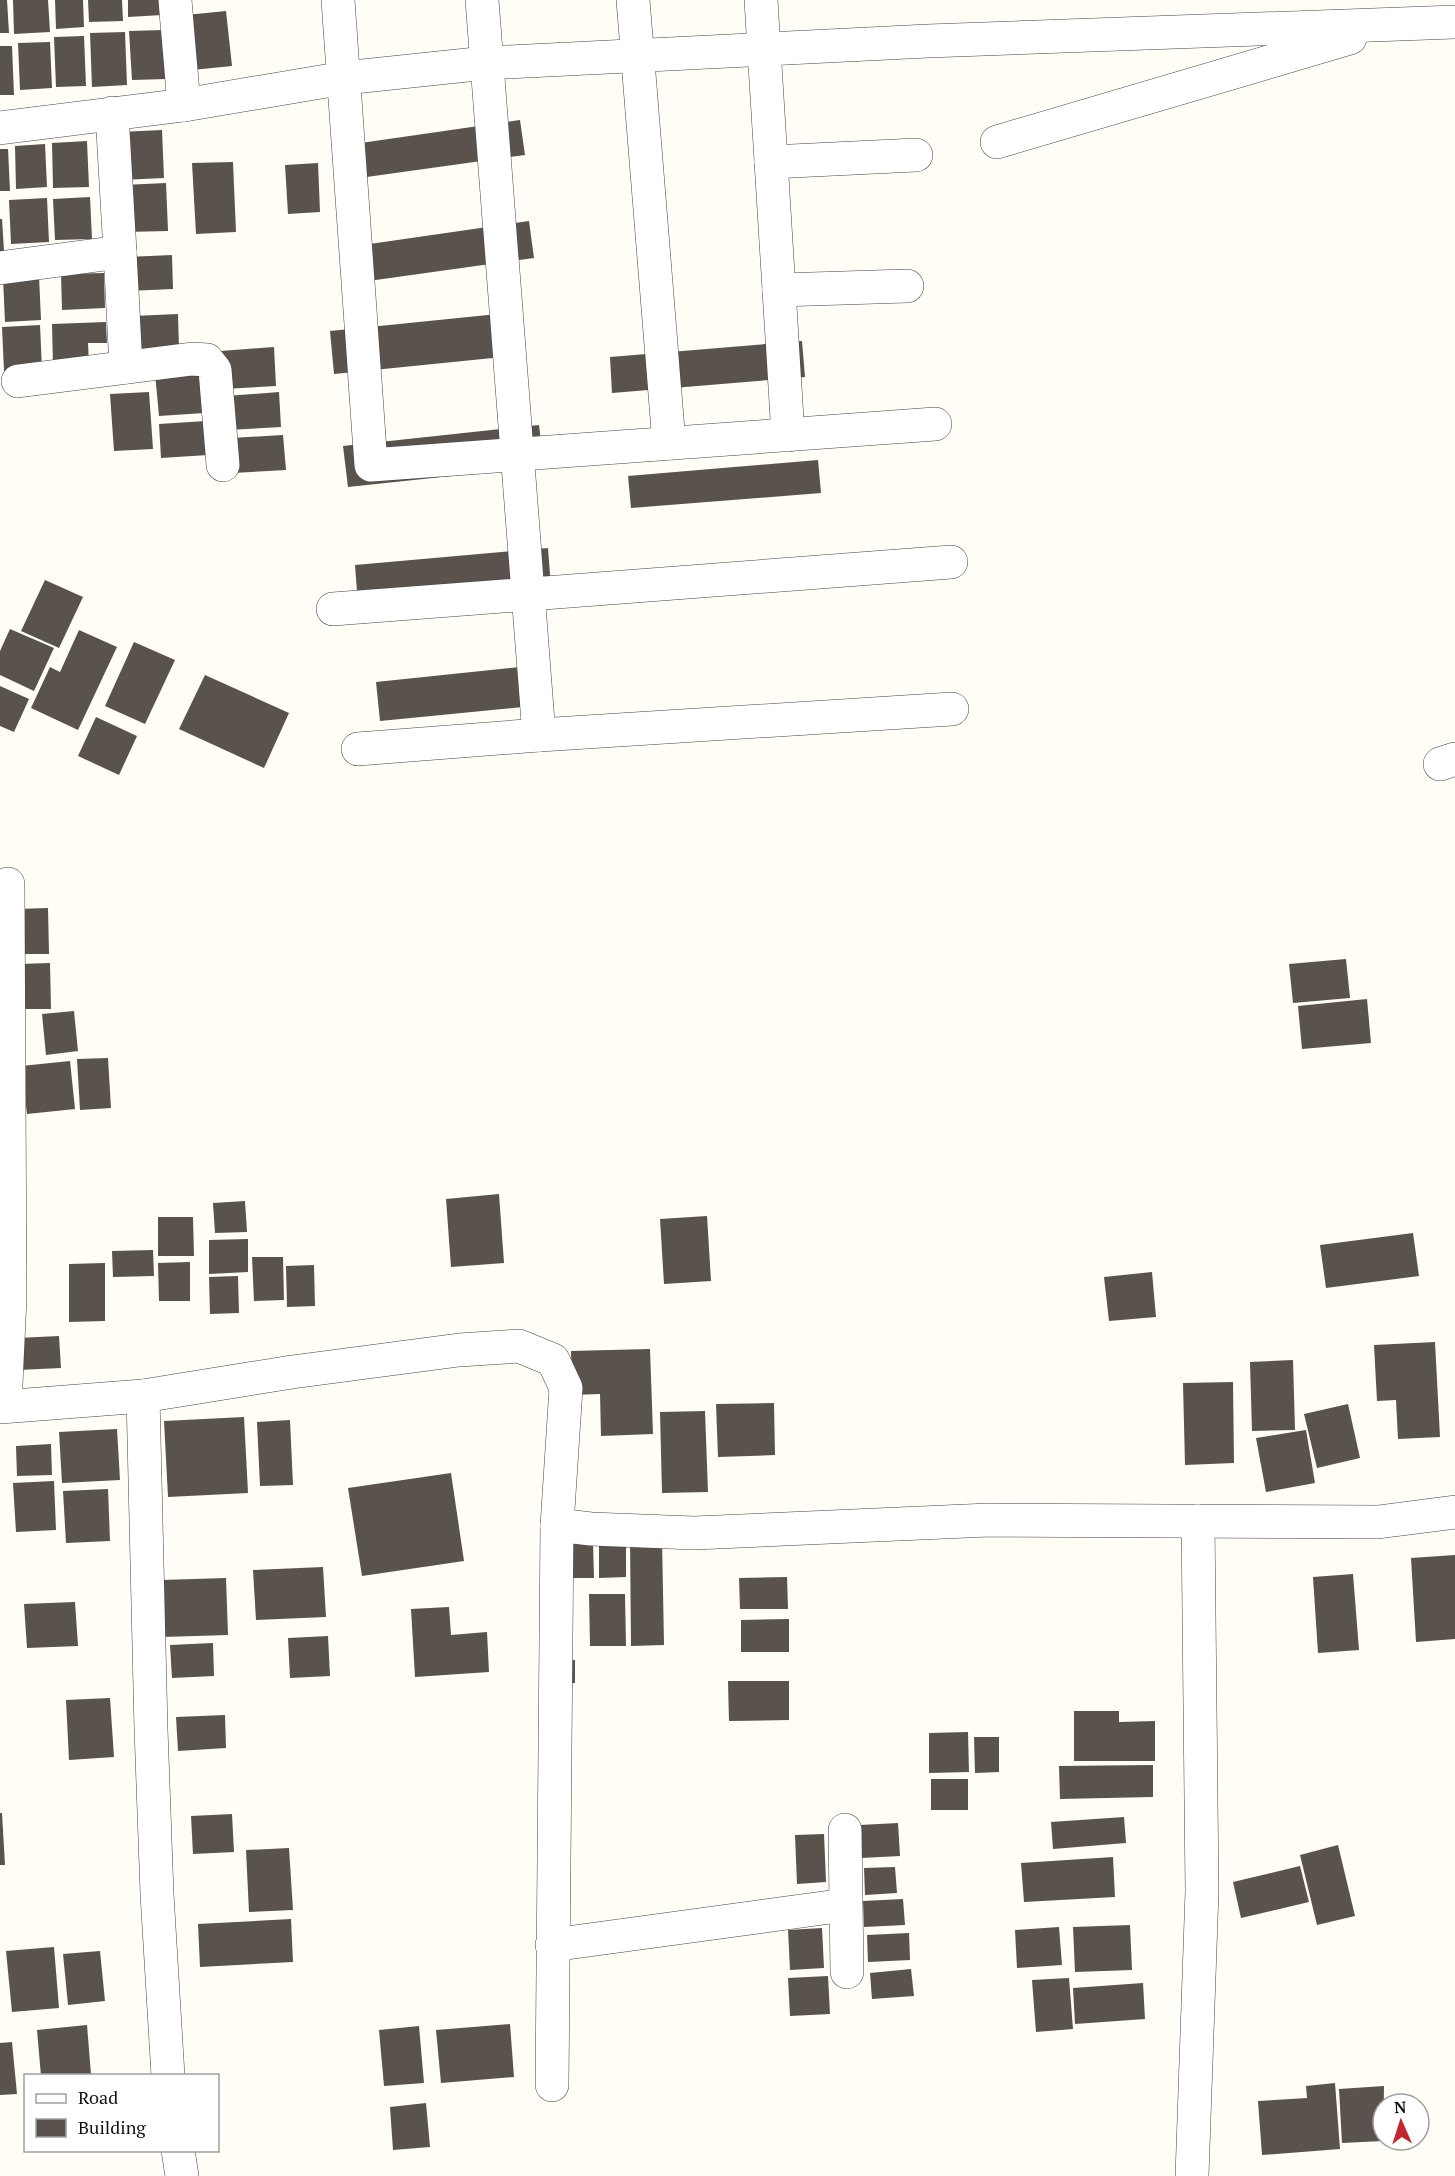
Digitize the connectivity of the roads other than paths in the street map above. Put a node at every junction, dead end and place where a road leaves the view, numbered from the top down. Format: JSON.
{"nodes":[{"id":1,"x":175,"y":0,"type":"edge"},
{"id":2,"x":338,"y":0,"type":"edge"},
{"id":3,"x":482,"y":0,"type":"edge"},
{"id":4,"x":633,"y":0,"type":"edge"},
{"id":5,"x":760,"y":0,"type":"edge"},
{"id":6,"x":1455,"y":22,"type":"edge"},
{"id":7,"x":1395,"y":24,"type":"junction"},
{"id":8,"x":764,"y":49,"type":"junction"},
{"id":9,"x":637,"y":56,"type":"junction"},
{"id":10,"x":486,"y":63,"type":"junction"},
{"id":11,"x":344,"y":78,"type":"junction"},
{"id":12,"x":184,"y":105,"type":"junction"},
{"id":13,"x":112,"y":113,"type":"junction"},
{"id":14,"x":0,"y":128,"type":"edge"},
{"id":15,"x":997,"y":142,"type":"dead end"},
{"id":16,"x":916,"y":155,"type":"dead end"},
{"id":17,"x":771,"y":162,"type":"junction"},
{"id":18,"x":120,"y":252,"type":"junction"},
{"id":19,"x":0,"y":268,"type":"edge"},
{"id":20,"x":907,"y":286,"type":"dead end"},
{"id":21,"x":779,"y":290,"type":"junction"},
{"id":22,"x":126,"y":367,"type":"junction"},
{"id":23,"x":18,"y":381,"type":"dead end"},
{"id":24,"x":935,"y":424,"type":"dead end"},
{"id":25,"x":788,"y":435,"type":"junction"},
{"id":26,"x":669,"y":443,"type":"junction"},
{"id":27,"x":517,"y":455,"type":"junction"},
{"id":28,"x":223,"y":465,"type":"dead end"},
{"id":29,"x":951,"y":562,"type":"dead end"},
{"id":30,"x":528,"y":594,"type":"junction"},
{"id":31,"x":333,"y":609,"type":"dead end"},
{"id":32,"x":952,"y":709,"type":"dead end"},
{"id":33,"x":539,"y":735,"type":"junction"},
{"id":34,"x":358,"y":749,"type":"dead end"},
{"id":35,"x":8,"y":884,"type":"dead end"},
{"id":36,"x":143,"y":1396,"type":"junction"},
{"id":37,"x":3,"y":1407,"type":"edge"},
{"id":38,"x":1455,"y":1512,"type":"edge"},
{"id":39,"x":1198,"y":1521,"type":"junction"},
{"id":40,"x":557,"y":1525,"type":"junction"},
{"id":41,"x":844,"y":1830,"type":"dead end"},
{"id":42,"x":845,"y":1905,"type":"junction"},
{"id":43,"x":552,"y":1945,"type":"junction"},
{"id":44,"x":847,"y":1972,"type":"dead end"},
{"id":45,"x":168,"y":2074,"type":"edge"},
{"id":46,"x":552,"y":2085,"type":"dead end"},
{"id":47,"x":178,"y":2152,"type":"edge"},
{"id":48,"x":183,"y":2176,"type":"edge"},
{"id":49,"x":1192,"y":2176,"type":"edge"}],
"edges":[{"from":1,"to":12,"type":"street"},
{"from":2,"to":11,"type":"street"},
{"from":3,"to":10,"type":"street"},
{"from":4,"to":9,"type":"street"},
{"from":5,"to":8,"type":"street"},
{"from":6,"to":7,"type":"street"},
{"from":7,"to":8,"type":"street"},
{"from":7,"to":15,"type":"street"},
{"from":8,"to":9,"type":"street"},
{"from":8,"to":17,"type":"street"},
{"from":9,"to":10,"type":"street"},
{"from":9,"to":26,"type":"street"},
{"from":10,"to":11,"type":"street"},
{"from":10,"to":27,"type":"street"},
{"from":11,"to":12,"type":"street"},
{"from":11,"to":27,"type":"street"},
{"from":12,"to":13,"type":"street"},
{"from":13,"to":14,"type":"street"},
{"from":13,"to":18,"type":"street"},
{"from":16,"to":17,"type":"street"},
{"from":17,"to":21,"type":"street"},
{"from":18,"to":19,"type":"street"},
{"from":18,"to":22,"type":"street"},
{"from":20,"to":21,"type":"street"},
{"from":21,"to":25,"type":"street"},
{"from":22,"to":23,"type":"street"},
{"from":22,"to":28,"type":"street"},
{"from":24,"to":25,"type":"street"},
{"from":25,"to":26,"type":"street"},
{"from":26,"to":27,"type":"street"},
{"from":27,"to":30,"type":"street"},
{"from":29,"to":30,"type":"street"},
{"from":30,"to":31,"type":"street"},
{"from":30,"to":33,"type":"street"},
{"from":32,"to":33,"type":"street"},
{"from":33,"to":34,"type":"street"},
{"from":35,"to":37,"type":"street"},
{"from":36,"to":37,"type":"street"},
{"from":36,"to":40,"type":"street"},
{"from":36,"to":45,"type":"street"},
{"from":38,"to":39,"type":"street"},
{"from":39,"to":40,"type":"street"},
{"from":39,"to":49,"type":"street"},
{"from":40,"to":43,"type":"street"},
{"from":41,"to":42,"type":"street"},
{"from":42,"to":43,"type":"street"},
{"from":42,"to":44,"type":"street"},
{"from":43,"to":46,"type":"street"},
{"from":47,"to":48,"type":"street"}]}
